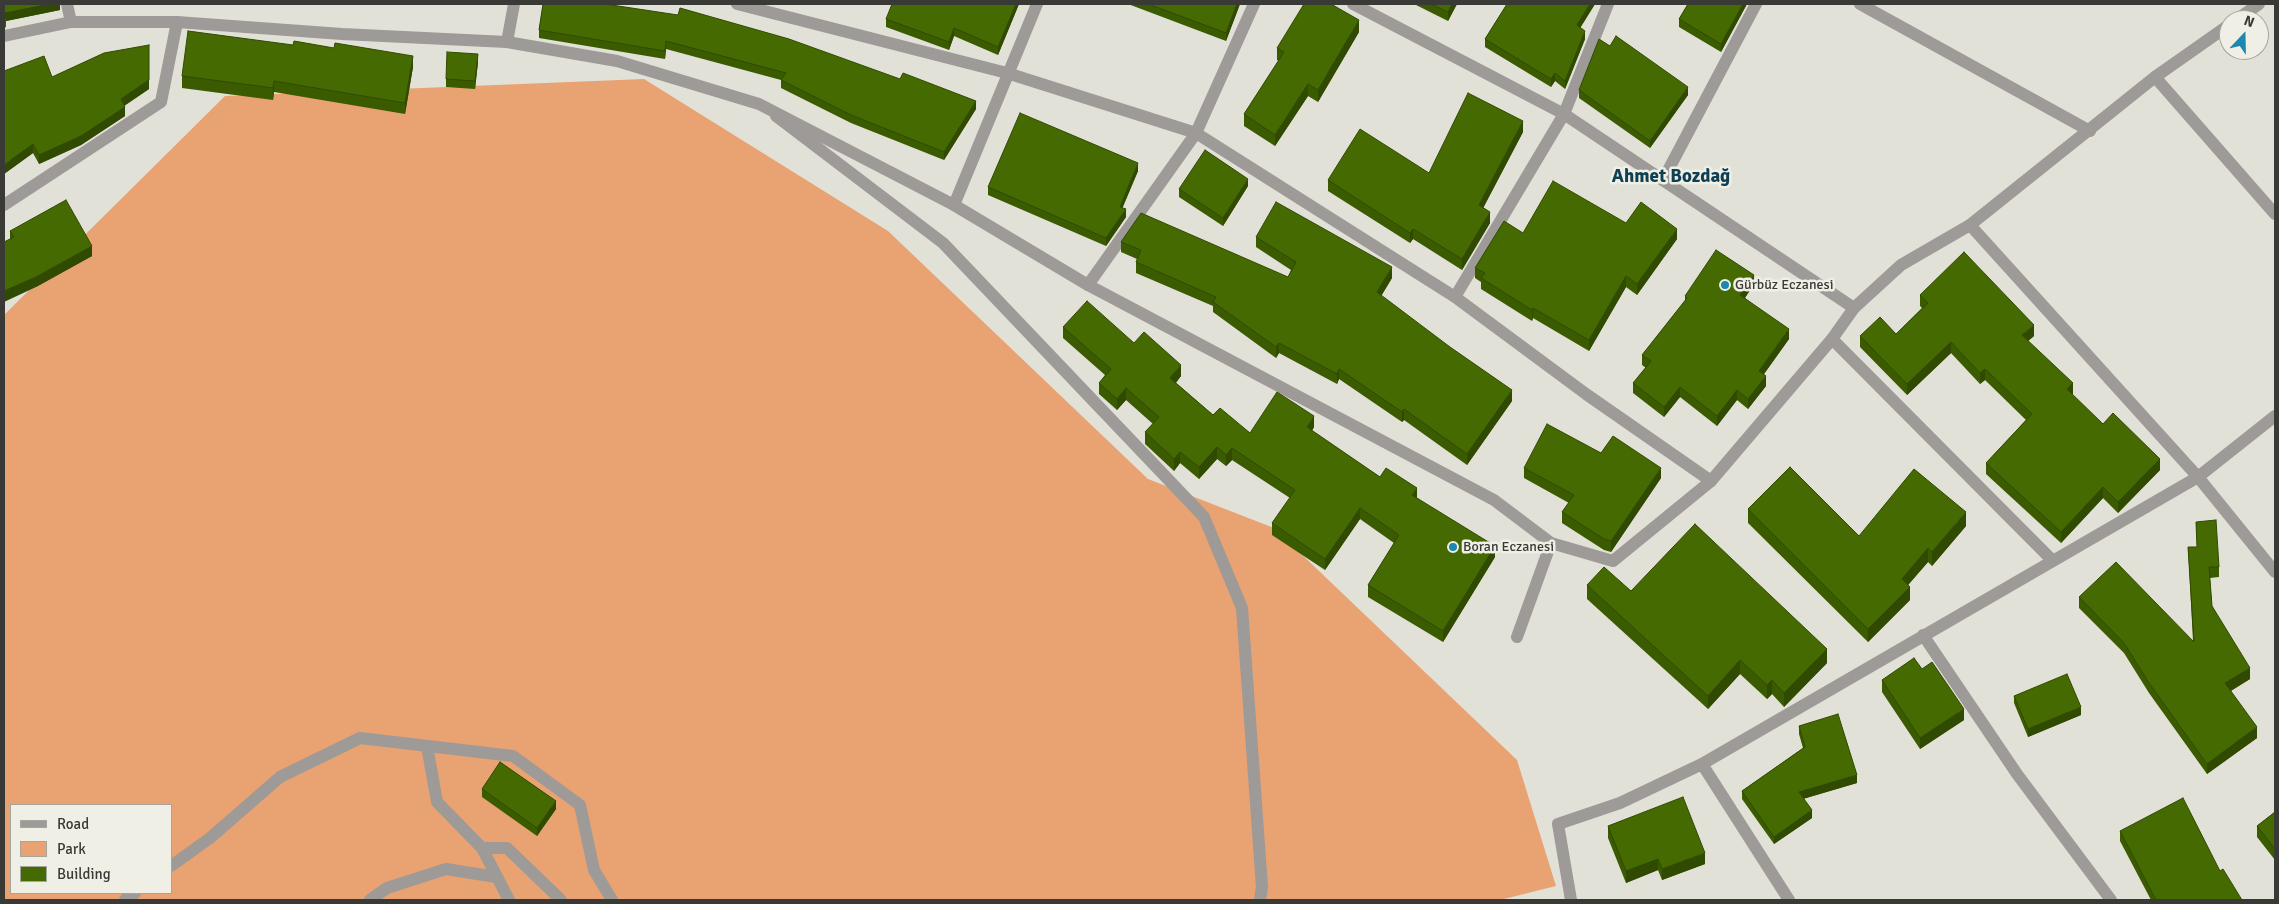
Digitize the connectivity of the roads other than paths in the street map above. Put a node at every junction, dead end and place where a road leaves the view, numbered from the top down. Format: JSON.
{"nodes":[{"id":1,"x":67,"y":4,"type":"edge"},
{"id":2,"x":514,"y":4,"type":"edge"},
{"id":3,"x":737,"y":4,"type":"edge"},
{"id":4,"x":1037,"y":4,"type":"edge"},
{"id":5,"x":1254,"y":4,"type":"edge"},
{"id":6,"x":1353,"y":4,"type":"edge"},
{"id":7,"x":1608,"y":4,"type":"edge"},
{"id":8,"x":1756,"y":4,"type":"edge"},
{"id":9,"x":1860,"y":4,"type":"edge"},
{"id":10,"x":71,"y":22,"type":"junction"},
{"id":11,"x":177,"y":22,"type":"junction"},
{"id":12,"x":2219,"y":32,"type":"edge"},
{"id":13,"x":4,"y":36,"type":"edge"},
{"id":14,"x":507,"y":42,"type":"junction"},
{"id":15,"x":1007,"y":73,"type":"junction"},
{"id":16,"x":2155,"y":77,"type":"junction"},
{"id":17,"x":759,"y":104,"type":"junction"},
{"id":18,"x":1564,"y":114,"type":"junction"},
{"id":19,"x":2090,"y":131,"type":"junction"},
{"id":20,"x":1196,"y":133,"type":"junction"},
{"id":21,"x":1662,"y":180,"type":"junction"},
{"id":22,"x":4,"y":205,"type":"edge"},
{"id":23,"x":954,"y":205,"type":"junction"},
{"id":24,"x":2275,"y":214,"type":"edge"},
{"id":25,"x":1970,"y":226,"type":"junction"},
{"id":26,"x":1088,"y":284,"type":"junction"},
{"id":27,"x":1455,"y":297,"type":"junction"},
{"id":28,"x":1854,"y":308,"type":"junction"},
{"id":29,"x":1832,"y":339,"type":"junction"},
{"id":30,"x":2275,"y":416,"type":"edge"},
{"id":31,"x":2198,"y":477,"type":"junction"},
{"id":32,"x":1711,"y":481,"type":"junction"},
{"id":33,"x":1551,"y":543,"type":"junction"},
{"id":34,"x":2053,"y":561,"type":"junction"},
{"id":35,"x":2275,"y":572,"type":"edge"},
{"id":36,"x":1923,"y":635,"type":"junction"},
{"id":37,"x":1517,"y":637,"type":"dead end"},
{"id":38,"x":427,"y":746,"type":"junction"},
{"id":39,"x":1702,"y":764,"type":"junction"},
{"id":40,"x":482,"y":848,"type":"junction"},
{"id":41,"x":172,"y":865,"type":"edge"},
{"id":42,"x":496,"y":877,"type":"junction"},
{"id":43,"x":370,"y":900,"type":"edge"},
{"id":44,"x":509,"y":900,"type":"edge"},
{"id":45,"x":561,"y":900,"type":"edge"},
{"id":46,"x":612,"y":900,"type":"edge"},
{"id":47,"x":1260,"y":900,"type":"edge"},
{"id":48,"x":1571,"y":900,"type":"edge"},
{"id":49,"x":1789,"y":900,"type":"edge"},
{"id":50,"x":2111,"y":900,"type":"edge"}],
"edges":[{"from":1,"to":10,"type":"street"},
{"from":2,"to":14,"type":"street"},
{"from":3,"to":15,"type":"street"},
{"from":4,"to":15,"type":"street"},
{"from":5,"to":20,"type":"street"},
{"from":6,"to":18,"type":"street"},
{"from":7,"to":18,"type":"street"},
{"from":8,"to":21,"type":"street"},
{"from":9,"to":19,"type":"street"},
{"from":10,"to":11,"type":"street"},
{"from":10,"to":13,"type":"street"},
{"from":11,"to":14,"type":"street"},
{"from":11,"to":22,"type":"street"},
{"from":12,"to":16,"type":"street"},
{"from":14,"to":17,"type":"street"},
{"from":15,"to":20,"type":"street"},
{"from":15,"to":23,"type":"street"},
{"from":16,"to":19,"type":"street"},
{"from":16,"to":24,"type":"street"},
{"from":17,"to":23,"type":"street"},
{"from":17,"to":47,"type":"street"},
{"from":18,"to":21,"type":"street"},
{"from":18,"to":27,"type":"street"},
{"from":19,"to":25,"type":"street"},
{"from":20,"to":26,"type":"street"},
{"from":20,"to":27,"type":"street"},
{"from":21,"to":28,"type":"street"},
{"from":23,"to":26,"type":"street"},
{"from":25,"to":28,"type":"street"},
{"from":25,"to":31,"type":"street"},
{"from":26,"to":33,"type":"street"},
{"from":27,"to":32,"type":"street"},
{"from":28,"to":29,"type":"street"},
{"from":29,"to":32,"type":"street"},
{"from":29,"to":34,"type":"street"},
{"from":30,"to":31,"type":"street"},
{"from":31,"to":34,"type":"street"},
{"from":31,"to":35,"type":"street"},
{"from":32,"to":33,"type":"street"},
{"from":33,"to":37,"type":"street"},
{"from":34,"to":36,"type":"street"},
{"from":36,"to":39,"type":"street"},
{"from":36,"to":50,"type":"street"},
{"from":38,"to":40,"type":"street"},
{"from":38,"to":41,"type":"street"},
{"from":38,"to":46,"type":"street"},
{"from":39,"to":48,"type":"street"},
{"from":39,"to":49,"type":"street"},
{"from":40,"to":42,"type":"street"},
{"from":40,"to":45,"type":"street"},
{"from":42,"to":43,"type":"street"},
{"from":42,"to":44,"type":"street"}]}
